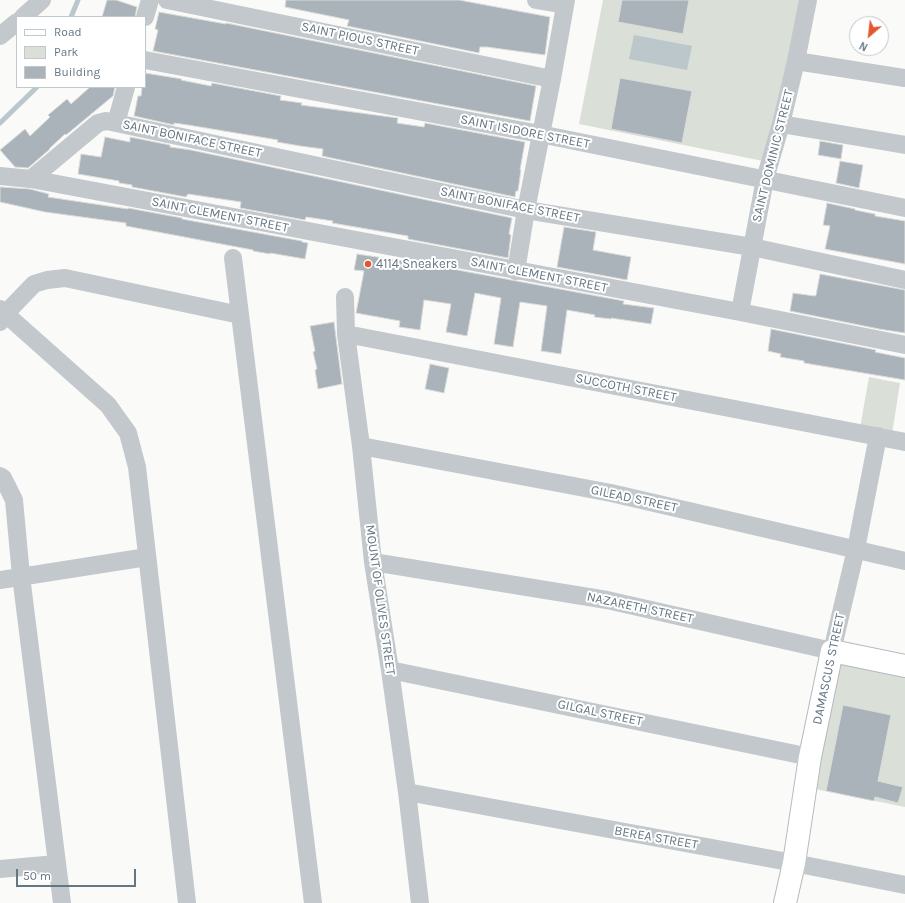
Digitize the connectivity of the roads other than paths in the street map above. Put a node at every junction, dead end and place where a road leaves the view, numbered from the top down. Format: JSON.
{"nodes":[{"id":1,"x":150,"y":0,"type":"edge"},
{"id":2,"x":167,"y":0,"type":"edge"},
{"id":3,"x":536,"y":0,"type":"edge"},
{"id":4,"x":808,"y":0,"type":"edge"},
{"id":5,"x":565,"y":3,"type":"edge"},
{"id":6,"x":146,"y":16,"type":"edge"},
{"id":7,"x":16,"y":23,"type":"edge"},
{"id":8,"x":0,"y":36,"type":"edge"},
{"id":9,"x":146,"y":60,"type":"edge"},
{"id":10,"x":796,"y":61,"type":"junction"},
{"id":11,"x":905,"y":78,"type":"edge"},
{"id":12,"x":552,"y":79,"type":"junction"},
{"id":13,"x":126,"y":88,"type":"edge"},
{"id":14,"x":116,"y":123,"type":"junction"},
{"id":15,"x":781,"y":124,"type":"junction"},
{"id":16,"x":540,"y":134,"type":"junction"},
{"id":17,"x":905,"y":145,"type":"edge"},
{"id":18,"x":0,"y":176,"type":"edge"},
{"id":19,"x":31,"y":179,"type":"junction"},
{"id":20,"x":765,"y":179,"type":"junction"},
{"id":21,"x":905,"y":208,"type":"edge"},
{"id":22,"x":526,"y":210,"type":"junction"},
{"id":23,"x":752,"y":247,"type":"junction"},
{"id":24,"x":233,"y":258,"type":"dead end"},
{"id":25,"x":516,"y":271,"type":"junction"},
{"id":26,"x":905,"y":280,"type":"edge"},
{"id":27,"x":345,"y":297,"type":"dead end"},
{"id":28,"x":740,"y":312,"type":"junction"},
{"id":29,"x":2,"y":314,"type":"edge"},
{"id":30,"x":240,"y":315,"type":"junction"},
{"id":31,"x":346,"y":334,"type":"junction"},
{"id":32,"x":905,"y":345,"type":"edge"},
{"id":33,"x":878,"y":436,"type":"junction"},
{"id":34,"x":905,"y":442,"type":"edge"},
{"id":35,"x":361,"y":446,"type":"junction"},
{"id":36,"x":0,"y":476,"type":"edge"},
{"id":37,"x":856,"y":549,"type":"junction"},
{"id":38,"x":147,"y":557,"type":"junction"},
{"id":39,"x":905,"y":561,"type":"edge"},
{"id":40,"x":373,"y":562,"type":"junction"},
{"id":41,"x":21,"y":576,"type":"junction"},
{"id":42,"x":0,"y":580,"type":"edge"},
{"id":43,"x":832,"y":651,"type":"junction"},
{"id":44,"x":905,"y":666,"type":"edge"},
{"id":45,"x":390,"y":670,"type":"junction"},
{"id":46,"x":810,"y":757,"type":"junction"},
{"id":47,"x":407,"y":792,"type":"junction"},
{"id":48,"x":794,"y":863,"type":"junction"},
{"id":49,"x":56,"y":864,"type":"junction"},
{"id":50,"x":0,"y":869,"type":"edge"},
{"id":51,"x":905,"y":885,"type":"edge"},
{"id":52,"x":62,"y":903,"type":"edge"},
{"id":53,"x":187,"y":903,"type":"edge"},
{"id":54,"x":313,"y":903,"type":"edge"},
{"id":55,"x":420,"y":903,"type":"edge"},
{"id":56,"x":786,"y":903,"type":"edge"}],
"edges":[{"from":1,"to":6,"type":"street"},
{"from":2,"to":12,"type":"street","name":"SAINT PIOUS STREET"},
{"from":3,"to":5,"type":"street"},
{"from":4,"to":10,"type":"street","name":"SAINT DOMINIC STREET"},
{"from":5,"to":12,"type":"street"},
{"from":7,"to":8,"type":"street"},
{"from":9,"to":16,"type":"street","name":"SAINT ISIDORE STREET"},
{"from":10,"to":11,"type":"street"},
{"from":10,"to":15,"type":"street","name":"SAINT DOMINIC STREET"},
{"from":12,"to":16,"type":"street"},
{"from":13,"to":14,"type":"street"},
{"from":14,"to":19,"type":"street","name":"SAINT BONIFACE STREET"},
{"from":14,"to":22,"type":"street","name":"SAINT BONIFACE STREET"},
{"from":15,"to":17,"type":"street"},
{"from":15,"to":20,"type":"street","name":"SAINT DOMINIC STREET"},
{"from":16,"to":20,"type":"street","name":"SAINT ISIDORE STREET"},
{"from":16,"to":22,"type":"street"},
{"from":18,"to":19,"type":"street","name":"SAINT CLEMENT STREET"},
{"from":19,"to":25,"type":"street","name":"SAINT CLEMENT STREET"},
{"from":20,"to":21,"type":"street","name":"SAINT ISIDORE STREET"},
{"from":20,"to":23,"type":"street","name":"SAINT DOMINIC STREET"},
{"from":22,"to":23,"type":"street","name":"SAINT BONIFACE STREET"},
{"from":22,"to":25,"type":"street"},
{"from":23,"to":26,"type":"street","name":"SAINT BONIFACE STREET"},
{"from":23,"to":28,"type":"street","name":"SAINT DOMINIC STREET"},
{"from":24,"to":30,"type":"street"},
{"from":25,"to":28,"type":"street","name":"SAINT CLEMENT STREET"},
{"from":27,"to":31,"type":"street","name":"MOUNT OF OLIVES STREET"},
{"from":28,"to":32,"type":"street","name":"SAINT CLEMENT STREET"},
{"from":29,"to":30,"type":"street"},
{"from":29,"to":38,"type":"street"},
{"from":30,"to":54,"type":"street"},
{"from":31,"to":33,"type":"street","name":"SUCCOTH STREET"},
{"from":31,"to":35,"type":"street","name":"MOUNT OF OLIVES STREET"},
{"from":33,"to":34,"type":"street","name":"SUCCOTH STREET"},
{"from":33,"to":37,"type":"street","name":"DAMASCUS STREET"},
{"from":35,"to":37,"type":"street","name":"GILEAD STREET"},
{"from":35,"to":40,"type":"street","name":"MOUNT OF OLIVES STREET"},
{"from":36,"to":41,"type":"street"},
{"from":37,"to":39,"type":"street","name":"GILEAD STREET"},
{"from":37,"to":43,"type":"street","name":"DAMASCUS STREET"},
{"from":38,"to":41,"type":"street"},
{"from":38,"to":53,"type":"street"},
{"from":40,"to":43,"type":"street","name":"NAZARETH STREET"},
{"from":40,"to":45,"type":"street","name":"MOUNT OF OLIVES STREET"},
{"from":41,"to":42,"type":"street"},
{"from":41,"to":49,"type":"street"},
{"from":43,"to":44,"type":"street","name":"NAZARETH STREET"},
{"from":43,"to":46,"type":"street","name":"DAMASCUS STREET"},
{"from":45,"to":46,"type":"street","name":"GILGAL STREET"},
{"from":45,"to":47,"type":"street","name":"MOUNT OF OLIVES STREET"},
{"from":46,"to":48,"type":"street","name":"DAMASCUS STREET"},
{"from":47,"to":48,"type":"street","name":"BEREA STREET"},
{"from":47,"to":55,"type":"street","name":"MOUNT OF OLIVES STREET"},
{"from":48,"to":51,"type":"street","name":"BEREA STREET"},
{"from":48,"to":56,"type":"street","name":"DAMASCUS STREET"},
{"from":49,"to":50,"type":"street"},
{"from":49,"to":52,"type":"street"}]}
